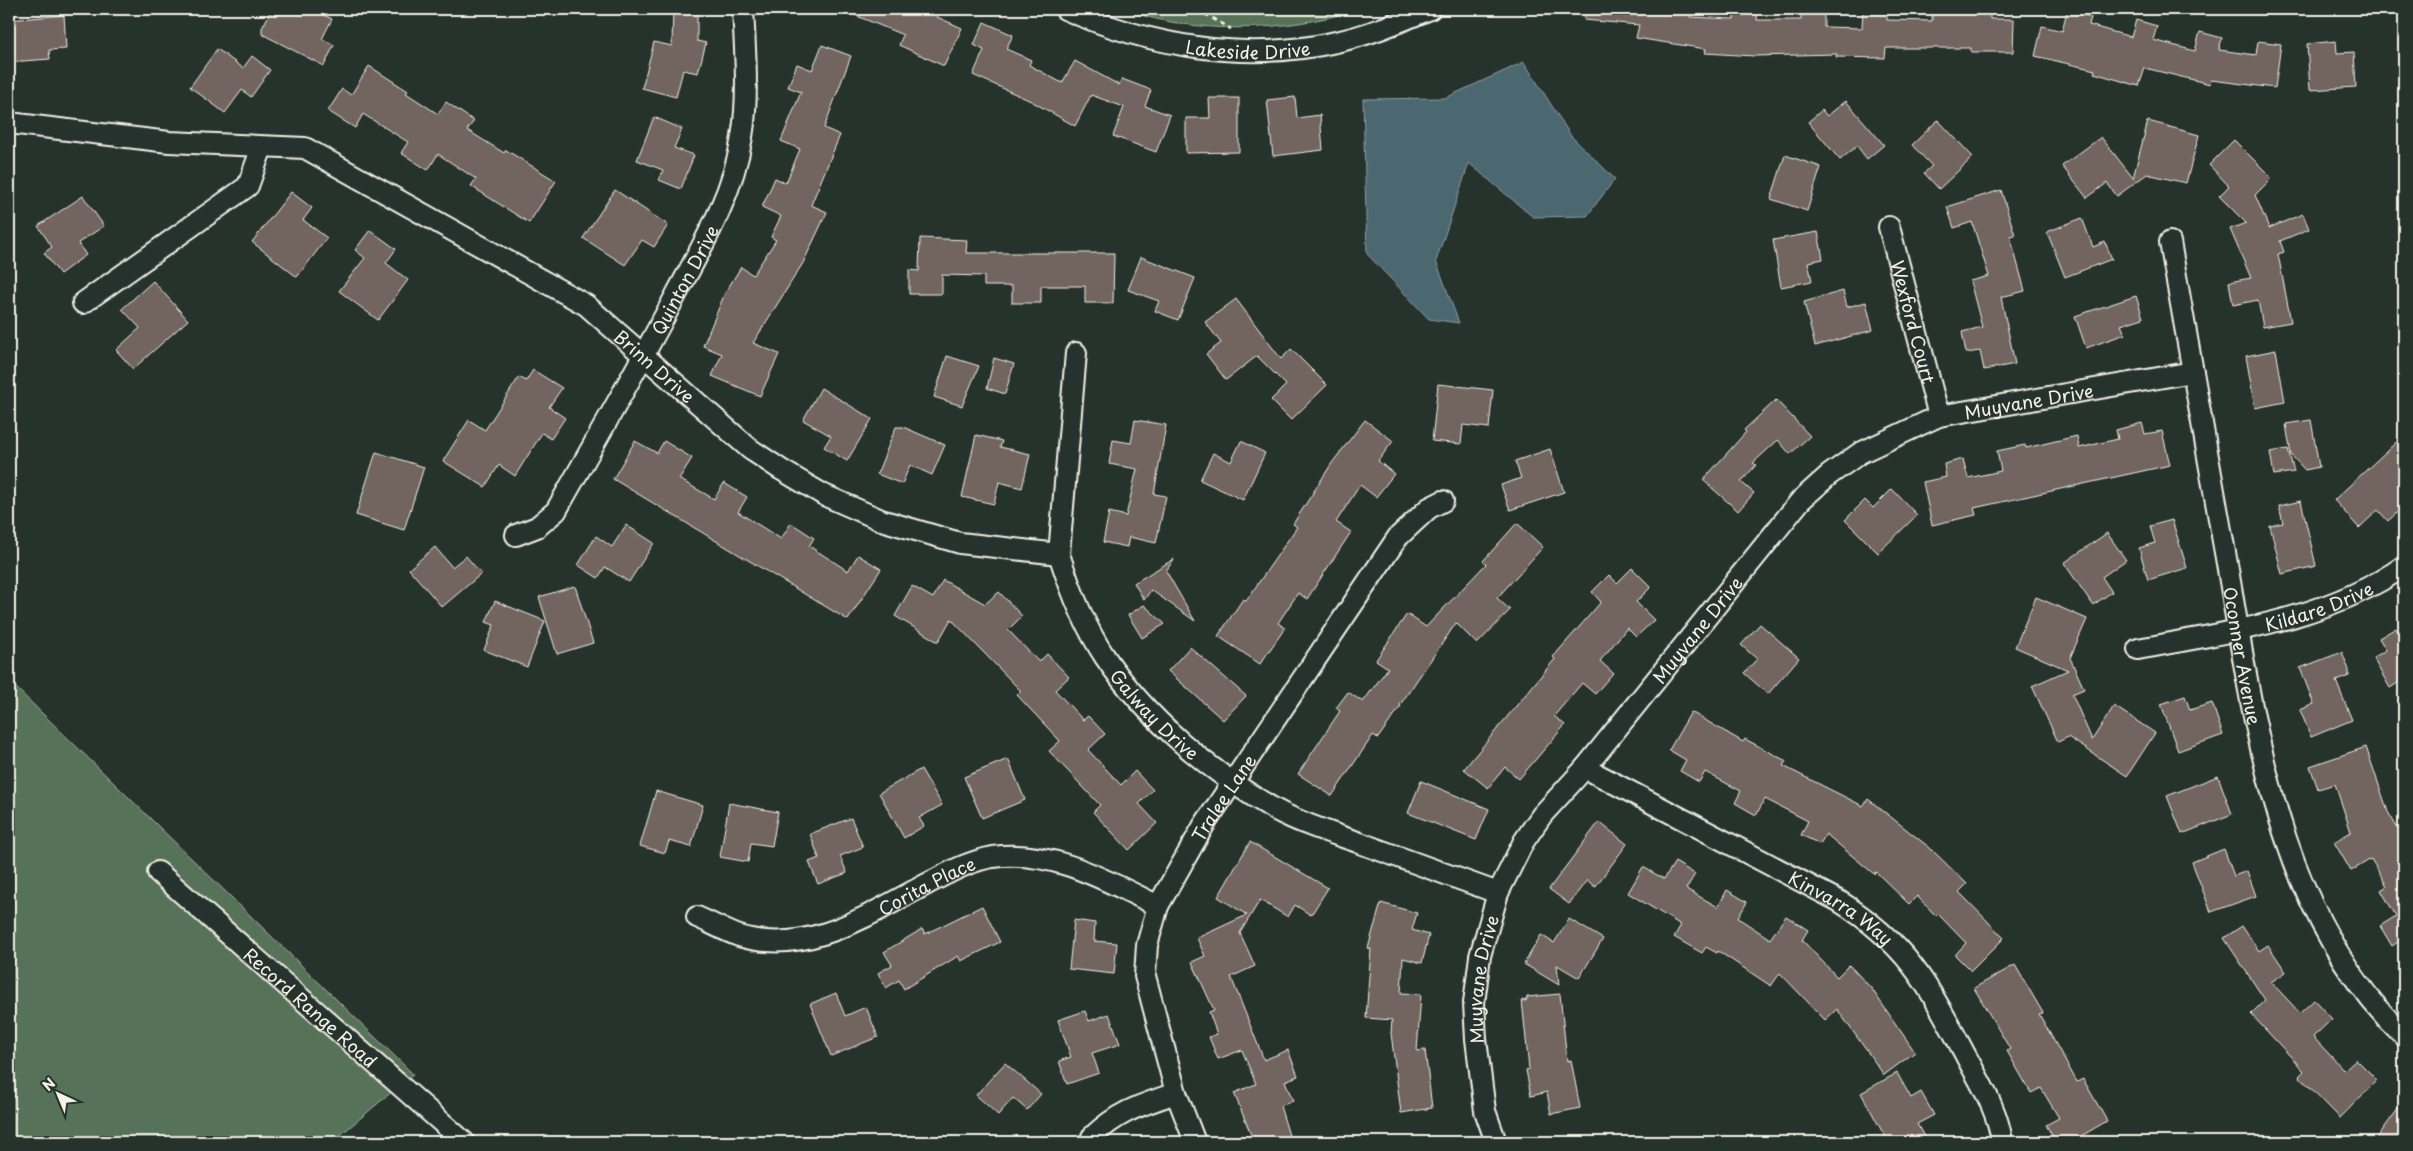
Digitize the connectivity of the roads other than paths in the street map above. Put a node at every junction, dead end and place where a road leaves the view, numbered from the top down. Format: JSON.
{"nodes":[{"id":1,"x":743,"y":9,"type":"edge"},
{"id":2,"x":1065,"y":9,"type":"edge"},
{"id":3,"x":1430,"y":9,"type":"edge"},
{"id":4,"x":9,"y":124,"type":"edge"},
{"id":5,"x":262,"y":147,"type":"junction"},
{"id":6,"x":1889,"y":227,"type":"dead end"},
{"id":7,"x":2170,"y":242,"type":"dead end"},
{"id":8,"x":83,"y":303,"type":"dead end"},
{"id":9,"x":1076,"y":353,"type":"dead end"},
{"id":10,"x":645,"y":355,"type":"junction"},
{"id":11,"x":2193,"y":372,"type":"junction"},
{"id":12,"x":1939,"y":416,"type":"junction"},
{"id":13,"x":1443,"y":501,"type":"dead end"},
{"id":14,"x":516,"y":535,"type":"dead end"},
{"id":15,"x":1059,"y":554,"type":"junction"},
{"id":16,"x":2404,"y":566,"type":"edge"},
{"id":17,"x":2239,"y":630,"type":"junction"},
{"id":18,"x":2138,"y":650,"type":"dead end"},
{"id":19,"x":1585,"y":768,"type":"junction"},
{"id":20,"x":1233,"y":781,"type":"junction"},
{"id":21,"x":158,"y":872,"type":"dead end"},
{"id":22,"x":1498,"y":893,"type":"junction"},
{"id":23,"x":1158,"y":906,"type":"junction"},
{"id":24,"x":697,"y":917,"type":"dead end"},
{"id":25,"x":2404,"y":1036,"type":"edge"},
{"id":26,"x":1176,"y":1093,"type":"junction"},
{"id":27,"x":1092,"y":1137,"type":"dead end"},
{"id":28,"x":464,"y":1142,"type":"edge"},
{"id":29,"x":1195,"y":1142,"type":"edge"},
{"id":30,"x":1496,"y":1142,"type":"edge"},
{"id":31,"x":2002,"y":1142,"type":"edge"}],
"edges":[{"from":1,"to":10,"type":"street","name":"Quinton Drive"},
{"from":2,"to":3,"type":"street","name":"Lakeside Drive"},
{"from":4,"to":5,"type":"street","name":"Brinn Drive"},
{"from":5,"to":8,"type":"street"},
{"from":5,"to":10,"type":"street","name":"Brinn Drive"},
{"from":6,"to":12,"type":"street","name":"Wexford Court"},
{"from":7,"to":11,"type":"street","name":"Oconner Avenue"},
{"from":9,"to":15,"type":"street","name":"Galway Drive"},
{"from":10,"to":14,"type":"street","name":"Quinton Drive"},
{"from":10,"to":15,"type":"street","name":"Brinn Drive"},
{"from":11,"to":12,"type":"street","name":"Muyvane Drive"},
{"from":11,"to":17,"type":"street","name":"Oconner Avenue"},
{"from":12,"to":19,"type":"street","name":"Muyvane Drive"},
{"from":13,"to":20,"type":"street","name":"Tralee Lane"},
{"from":15,"to":20,"type":"street","name":"Galway Drive"},
{"from":16,"to":17,"type":"street","name":"Kildare Drive"},
{"from":17,"to":18,"type":"street","name":"Kildare Drive"},
{"from":17,"to":25,"type":"street","name":"Oconner Avenue"},
{"from":19,"to":22,"type":"street","name":"Muyvane Drive"},
{"from":19,"to":31,"type":"street","name":"Kinvarra Way"},
{"from":20,"to":22,"type":"street","name":"Galway Drive"},
{"from":20,"to":23,"type":"street","name":"Tralee Lane"},
{"from":21,"to":28,"type":"street","name":"Record Range Road"},
{"from":22,"to":30,"type":"street","name":"Muyvane Drive"},
{"from":23,"to":24,"type":"street","name":"Corita Place"},
{"from":23,"to":26,"type":"street","name":"Tralee Lane"},
{"from":26,"to":27,"type":"street"},
{"from":26,"to":29,"type":"street","name":"Tralee Lane"}]}
